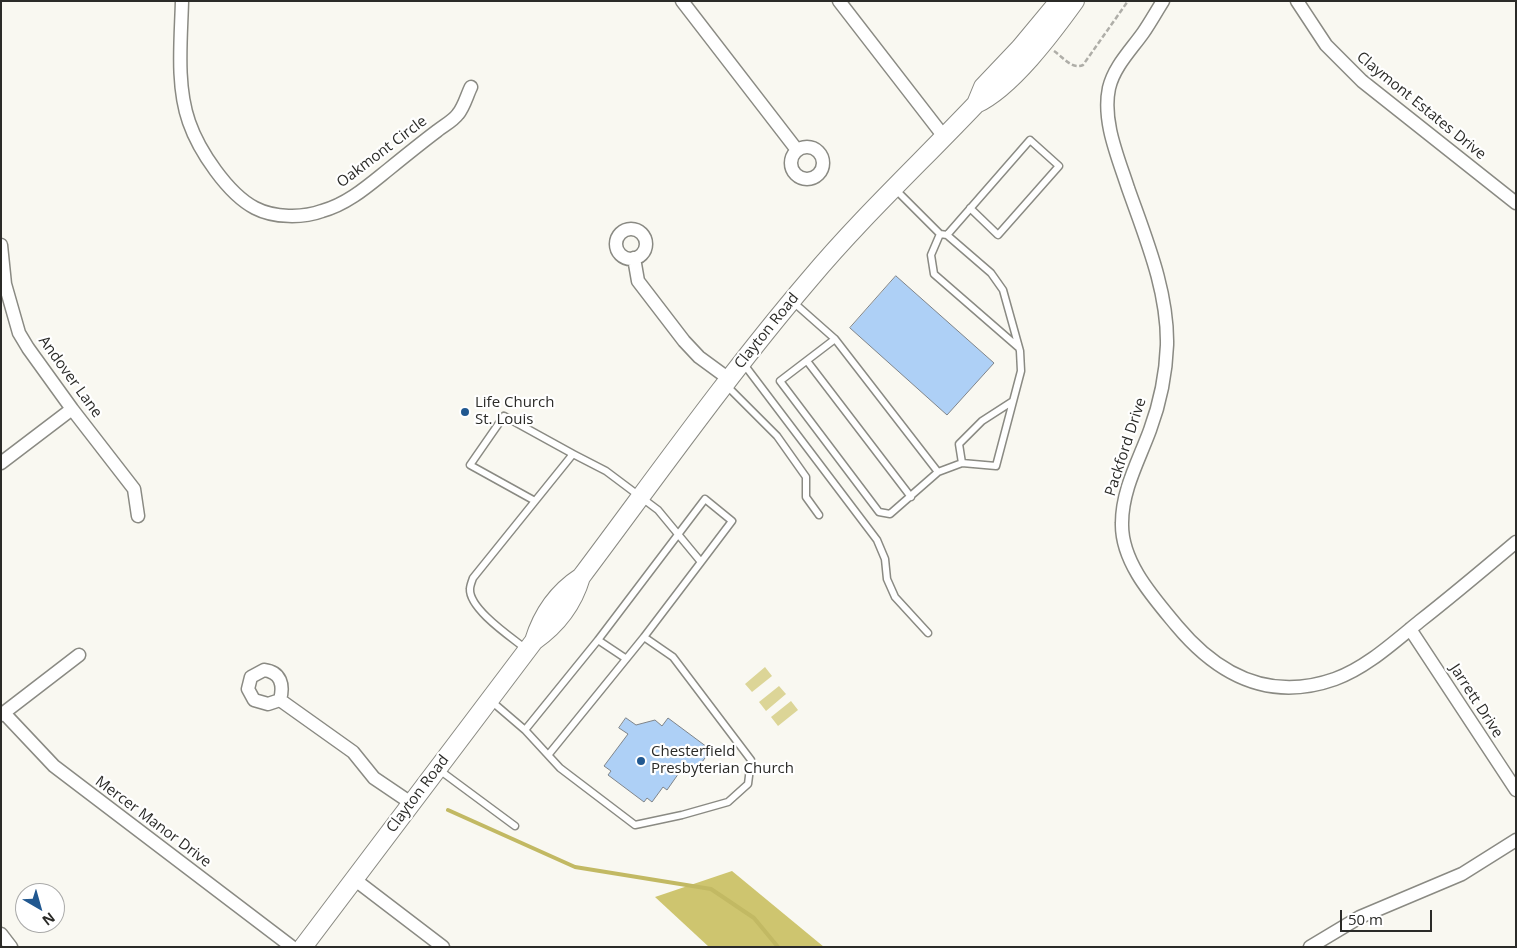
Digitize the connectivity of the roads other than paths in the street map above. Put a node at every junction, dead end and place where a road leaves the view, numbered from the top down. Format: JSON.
{"nodes":[{"id":1,"x":182,"y":1,"type":"edge"},
{"id":2,"x":682,"y":1,"type":"edge"},
{"id":3,"x":839,"y":1,"type":"edge"},
{"id":4,"x":1058,"y":1,"type":"edge"},
{"id":5,"x":1075,"y":1,"type":"edge"},
{"id":6,"x":1163,"y":1,"type":"edge"},
{"id":7,"x":1298,"y":1,"type":"edge"},
{"id":8,"x":471,"y":87,"type":"dead end"},
{"id":9,"x":976,"y":104,"type":"junction"},
{"id":10,"x":945,"y":138,"type":"junction"},
{"id":11,"x":797,"y":150,"type":"dead end"},
{"id":12,"x":894,"y":188,"type":"junction"},
{"id":13,"x":1516,"y":203,"type":"edge"},
{"id":14,"x":970,"y":208,"type":"junction"},
{"id":15,"x":940,"y":234,"type":"junction"},
{"id":16,"x":947,"y":235,"type":"junction"},
{"id":17,"x":1,"y":245,"type":"edge"},
{"id":18,"x":634,"y":258,"type":"dead end"},
{"id":19,"x":791,"y":301,"type":"junction"},
{"id":20,"x":835,"y":339,"type":"junction"},
{"id":21,"x":1019,"y":348,"type":"junction"},
{"id":22,"x":806,"y":361,"type":"junction"},
{"id":23,"x":742,"y":362,"type":"junction"},
{"id":24,"x":727,"y":382,"type":"junction"},
{"id":25,"x":1013,"y":401,"type":"junction"},
{"id":26,"x":72,"y":409,"type":"junction"},
{"id":27,"x":573,"y":454,"type":"junction"},
{"id":28,"x":1,"y":463,"type":"edge"},
{"id":29,"x":962,"y":464,"type":"junction"},
{"id":30,"x":938,"y":472,"type":"junction"},
{"id":31,"x":911,"y":497,"type":"junction"},
{"id":32,"x":640,"y":498,"type":"junction"},
{"id":33,"x":535,"y":501,"type":"junction"},
{"id":34,"x":819,"y":515,"type":"dead end"},
{"id":35,"x":138,"y":516,"type":"dead end"},
{"id":36,"x":678,"y":534,"type":"junction"},
{"id":37,"x":1516,"y":542,"type":"edge"},
{"id":38,"x":701,"y":562,"type":"junction"},
{"id":39,"x":1410,"y":629,"type":"junction"},
{"id":40,"x":928,"y":632,"type":"dead end"},
{"id":41,"x":644,"y":636,"type":"junction"},
{"id":42,"x":598,"y":640,"type":"junction"},
{"id":43,"x":530,"y":645,"type":"junction"},
{"id":44,"x":79,"y":655,"type":"dead end"},
{"id":45,"x":625,"y":658,"type":"junction"},
{"id":46,"x":490,"y":699,"type":"junction"},
{"id":47,"x":280,"y":700,"type":"dead end"},
{"id":48,"x":2,"y":714,"type":"edge"},
{"id":49,"x":525,"y":730,"type":"junction"},
{"id":50,"x":549,"y":754,"type":"junction"},
{"id":51,"x":437,"y":768,"type":"junction"},
{"id":52,"x":1516,"y":790,"type":"edge"},
{"id":53,"x":411,"y":803,"type":"junction"},
{"id":54,"x":514,"y":826,"type":"dead end"},
{"id":55,"x":1516,"y":840,"type":"edge"},
{"id":56,"x":354,"y":879,"type":"junction"},
{"id":57,"x":1,"y":934,"type":"edge"},
{"id":58,"x":11,"y":947,"type":"edge"},
{"id":59,"x":292,"y":947,"type":"edge"},
{"id":60,"x":304,"y":947,"type":"edge"},
{"id":61,"x":443,"y":947,"type":"edge"},
{"id":62,"x":1310,"y":947,"type":"edge"}],
"edges":[{"from":1,"to":8,"type":"street","name":"Oakmont Circle"},
{"from":2,"to":11,"type":"street"},
{"from":3,"to":10,"type":"street"},
{"from":4,"to":9,"type":"main road","name":"Clayton Road"},
{"from":5,"to":9,"type":"main road","name":"Clayton Road"},
{"from":6,"to":39,"type":"street","name":"Packford Drive"},
{"from":7,"to":13,"type":"street","name":"Claymont Estates Drive"},
{"from":9,"to":10,"type":"main road","name":"Clayton Road"},
{"from":10,"to":12,"type":"main road","name":"Clayton Road"},
{"from":12,"to":15,"type":"lane"},
{"from":12,"to":19,"type":"main road","name":"Clayton Road"},
{"from":14,"to":14,"type":"lane"},
{"from":14,"to":16,"type":"lane"},
{"from":15,"to":16,"type":"lane"},
{"from":15,"to":21,"type":"lane"},
{"from":16,"to":21,"type":"lane"},
{"from":17,"to":26,"type":"street","name":"Andover Lane"},
{"from":18,"to":24,"type":"street"},
{"from":19,"to":20,"type":"lane"},
{"from":19,"to":23,"type":"main road","name":"Clayton Road"},
{"from":20,"to":22,"type":"lane"},
{"from":20,"to":30,"type":"lane"},
{"from":21,"to":25,"type":"lane"},
{"from":22,"to":31,"type":"lane"},
{"from":22,"to":31,"type":"lane"},
{"from":23,"to":24,"type":"main road","name":"Clayton Road"},
{"from":23,"to":40,"type":"lane"},
{"from":24,"to":32,"type":"main road","name":"Clayton Road"},
{"from":24,"to":34,"type":"lane"},
{"from":25,"to":29,"type":"lane"},
{"from":25,"to":29,"type":"lane"},
{"from":26,"to":28,"type":"street"},
{"from":26,"to":35,"type":"street","name":"Andover Lane"},
{"from":27,"to":32,"type":"lane"},
{"from":27,"to":33,"type":"lane"},
{"from":27,"to":33,"type":"lane"},
{"from":29,"to":30,"type":"lane"},
{"from":30,"to":31,"type":"lane"},
{"from":32,"to":36,"type":"lane"},
{"from":32,"to":43,"type":"main road","name":"Clayton Road"},
{"from":33,"to":43,"type":"lane"},
{"from":36,"to":38,"type":"lane"},
{"from":36,"to":38,"type":"lane"},
{"from":36,"to":42,"type":"lane"},
{"from":37,"to":39,"type":"street","name":"Packford Drive"},
{"from":38,"to":41,"type":"lane"},
{"from":39,"to":52,"type":"street","name":"Jarrett Drive"},
{"from":41,"to":45,"type":"lane"},
{"from":41,"to":50,"type":"lane"},
{"from":42,"to":45,"type":"lane"},
{"from":42,"to":49,"type":"lane"},
{"from":43,"to":46,"type":"main road","name":"Clayton Road"},
{"from":44,"to":48,"type":"street"},
{"from":45,"to":50,"type":"lane"},
{"from":46,"to":49,"type":"lane"},
{"from":46,"to":51,"type":"main road","name":"Clayton Road"},
{"from":47,"to":53,"type":"street"},
{"from":48,"to":59,"type":"street","name":"Mercer Manor Drive"},
{"from":49,"to":50,"type":"lane"},
{"from":51,"to":53,"type":"main road","name":"Clayton Road"},
{"from":51,"to":54,"type":"lane"},
{"from":53,"to":56,"type":"main road","name":"Clayton Road"},
{"from":55,"to":62,"type":"street"},
{"from":56,"to":60,"type":"main road","name":"Clayton Road"},
{"from":56,"to":61,"type":"street"},
{"from":57,"to":58,"type":"street"}]}
